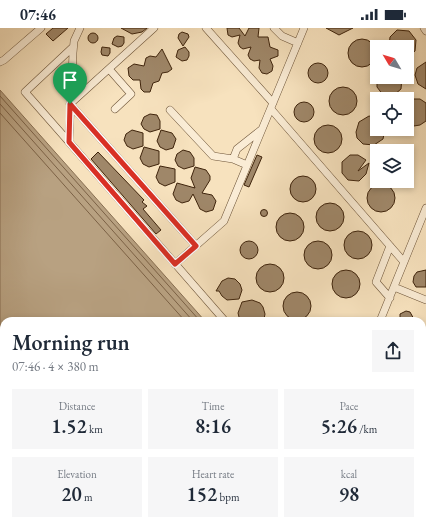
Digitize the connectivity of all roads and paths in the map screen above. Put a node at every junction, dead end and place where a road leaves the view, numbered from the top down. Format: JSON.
{"nodes":[{"id":1,"x":40,"y":28,"type":"edge"},
{"id":2,"x":80,"y":28,"type":"edge"},
{"id":3,"x":154,"y":28,"type":"edge"},
{"id":4,"x":206,"y":28,"type":"edge"},
{"id":5,"x":274,"y":28,"type":"edge"},
{"id":6,"x":304,"y":28,"type":"edge"},
{"id":7,"x":424,"y":28,"type":"edge"},
{"id":8,"x":426,"y":31,"type":"edge"},
{"id":9,"x":298,"y":43,"type":"junction"},
{"id":10,"x":74,"y":47,"type":"junction"},
{"id":11,"x":0,"y":62,"type":"edge"},
{"id":12,"x":109,"y":69,"type":"junction"},
{"id":13,"x":70,"y":104,"type":"junction"},
{"id":14,"x":272,"y":106,"type":"junction"},
{"id":15,"x":114,"y":109,"type":"dead end"},
{"id":16,"x":170,"y":110,"type":"dead end"},
{"id":17,"x":263,"y":129,"type":"junction"},
{"id":18,"x":69,"y":142,"type":"junction"},
{"id":19,"x":233,"y":159,"type":"junction"},
{"id":20,"x":247,"y":165,"type":"junction"},
{"id":21,"x":426,"y":208,"type":"edge"},
{"id":22,"x":196,"y":246,"type":"junction"},
{"id":23,"x":390,"y":246,"type":"junction"},
{"id":24,"x":404,"y":262,"type":"junction"},
{"id":25,"x":175,"y":264,"type":"junction"},
{"id":26,"x":394,"y":287,"type":"junction"},
{"id":27,"x":390,"y":298,"type":"junction"},
{"id":28,"x":426,"y":300,"type":"edge"},
{"id":29,"x":221,"y":317,"type":"edge"},
{"id":30,"x":382,"y":317,"type":"edge"}],
"edges":[{"from":1,"to":11,"type":"lane"},
{"from":2,"to":10,"type":"lane"},
{"from":3,"to":12,"type":"lane"},
{"from":4,"to":14,"type":"lane"},
{"from":5,"to":9,"type":"lane"},
{"from":6,"to":9,"type":"lane"},
{"from":7,"to":8,"type":"lane"},
{"from":9,"to":14,"type":"lane"},
{"from":10,"to":13,"type":"lane"},
{"from":10,"to":18,"type":"lane"},
{"from":12,"to":13,"type":"lane"},
{"from":12,"to":15,"type":"lane"},
{"from":13,"to":18,"type":"lane"},
{"from":13,"to":22,"type":"lane"},
{"from":14,"to":17,"type":"lane"},
{"from":14,"to":23,"type":"lane"},
{"from":16,"to":19,"type":"lane"},
{"from":17,"to":19,"type":"lane"},
{"from":17,"to":20,"type":"lane"},
{"from":18,"to":25,"type":"lane"},
{"from":19,"to":20,"type":"lane"},
{"from":20,"to":22,"type":"lane"},
{"from":21,"to":24,"type":"lane"},
{"from":22,"to":25,"type":"lane"},
{"from":23,"to":24,"type":"lane"},
{"from":23,"to":27,"type":"lane"},
{"from":24,"to":26,"type":"lane"},
{"from":25,"to":29,"type":"lane"},
{"from":26,"to":27,"type":"lane"},
{"from":26,"to":28,"type":"lane"},
{"from":27,"to":30,"type":"lane"}]}
